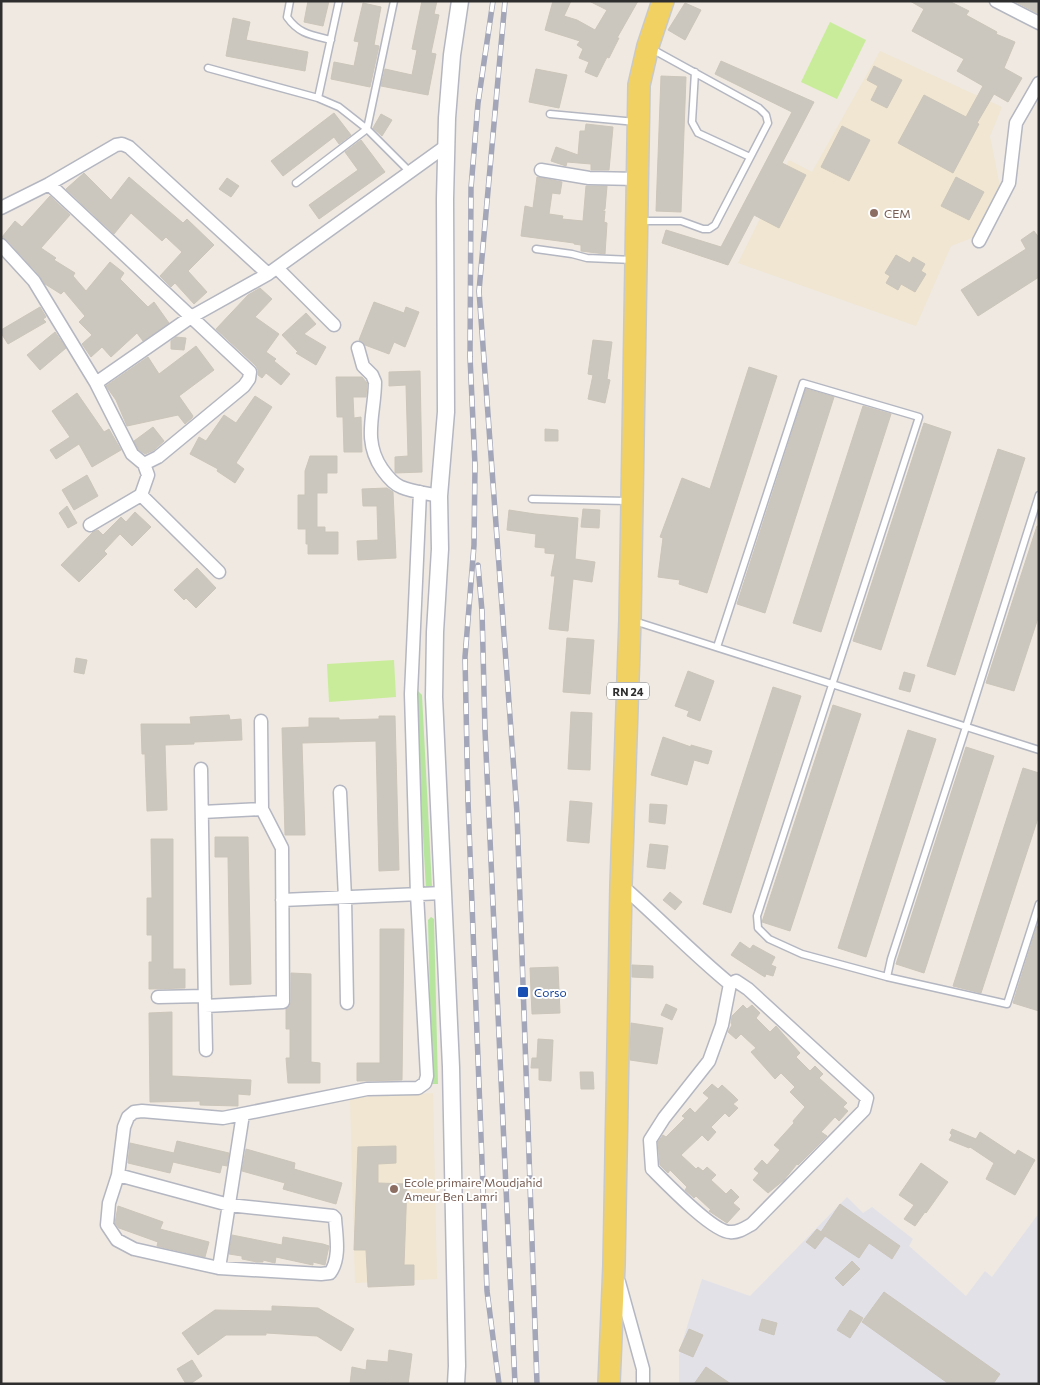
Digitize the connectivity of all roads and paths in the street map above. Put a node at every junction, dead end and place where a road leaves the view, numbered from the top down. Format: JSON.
{"nodes":[{"id":1,"x":290,"y":1,"type":"edge"},
{"id":2,"x":339,"y":1,"type":"edge"},
{"id":3,"x":394,"y":1,"type":"edge"},
{"id":4,"x":460,"y":1,"type":"edge"},
{"id":5,"x":663,"y":1,"type":"edge"},
{"id":6,"x":996,"y":1,"type":"edge"},
{"id":7,"x":1039,"y":23,"type":"edge"},
{"id":8,"x":331,"y":40,"type":"junction"},
{"id":9,"x":648,"y":46,"type":"junction"},
{"id":10,"x":208,"y":68,"type":"dead end"},
{"id":11,"x":695,"y":72,"type":"junction"},
{"id":12,"x":1039,"y":83,"type":"edge"},
{"id":13,"x":318,"y":98,"type":"junction"},
{"id":14,"x":550,"y":114,"type":"dead end"},
{"id":15,"x":639,"y":123,"type":"junction"},
{"id":16,"x":367,"y":129,"type":"junction"},
{"id":17,"x":446,"y":146,"type":"junction"},
{"id":18,"x":750,"y":157,"type":"junction"},
{"id":19,"x":542,"y":170,"type":"dead end"},
{"id":20,"x":410,"y":172,"type":"junction"},
{"id":21,"x":638,"y":179,"type":"junction"},
{"id":22,"x":296,"y":183,"type":"dead end"},
{"id":23,"x":50,"y":184,"type":"junction"},
{"id":24,"x":1,"y":208,"type":"edge"},
{"id":25,"x":637,"y":221,"type":"junction"},
{"id":26,"x":979,"y":241,"type":"dead end"},
{"id":27,"x":1,"y":245,"type":"edge"},
{"id":28,"x":536,"y":250,"type":"dead end"},
{"id":29,"x":636,"y":260,"type":"junction"},
{"id":30,"x":273,"y":271,"type":"junction"},
{"id":31,"x":192,"y":317,"type":"junction"},
{"id":32,"x":334,"y":325,"type":"dead end"},
{"id":33,"x":358,"y":348,"type":"dead end"},
{"id":34,"x":96,"y":384,"type":"junction"},
{"id":35,"x":144,"y":464,"type":"junction"},
{"id":36,"x":420,"y":492,"type":"junction"},
{"id":37,"x":1039,"y":494,"type":"edge"},
{"id":38,"x":141,"y":495,"type":"junction"},
{"id":39,"x":439,"y":496,"type":"junction"},
{"id":40,"x":532,"y":499,"type":"dead end"},
{"id":41,"x":632,"y":501,"type":"junction"},
{"id":42,"x":90,"y":524,"type":"dead end"},
{"id":43,"x":219,"y":572,"type":"dead end"},
{"id":44,"x":630,"y":620,"type":"junction"},
{"id":45,"x":717,"y":647,"type":"junction"},
{"id":46,"x":832,"y":684,"type":"junction"},
{"id":47,"x":261,"y":721,"type":"dead end"},
{"id":48,"x":966,"y":727,"type":"junction"},
{"id":49,"x":1039,"y":750,"type":"edge"},
{"id":50,"x":201,"y":769,"type":"dead end"},
{"id":51,"x":340,"y":792,"type":"dead end"},
{"id":52,"x":262,"y":810,"type":"junction"},
{"id":53,"x":202,"y":812,"type":"junction"},
{"id":54,"x":621,"y":885,"type":"junction"},
{"id":55,"x":443,"y":893,"type":"junction"},
{"id":56,"x":417,"y":894,"type":"junction"},
{"id":57,"x":345,"y":898,"type":"junction"},
{"id":58,"x":282,"y":900,"type":"junction"},
{"id":59,"x":1039,"y":904,"type":"edge"},
{"id":60,"x":887,"y":977,"type":"junction"},
{"id":61,"x":730,"y":984,"type":"junction"},
{"id":62,"x":158,"y":997,"type":"dead end"},
{"id":63,"x":205,"y":1001,"type":"junction"},
{"id":64,"x":347,"y":1003,"type":"dead end"},
{"id":65,"x":206,"y":1050,"type":"dead end"},
{"id":66,"x":243,"y":1114,"type":"junction"},
{"id":67,"x":118,"y":1175,"type":"junction"},
{"id":68,"x":230,"y":1205,"type":"junction"},
{"id":69,"x":614,"y":1265,"type":"junction"},
{"id":70,"x":220,"y":1268,"type":"junction"},
{"id":71,"x":456,"y":1384,"type":"edge"},
{"id":72,"x":609,"y":1384,"type":"edge"},
{"id":73,"x":643,"y":1384,"type":"edge"}],
"edges":[{"from":1,"to":8,"type":"lane"},
{"from":2,"to":8,"type":"lane"},
{"from":3,"to":16,"type":"lane"},
{"from":4,"to":17,"type":"street"},
{"from":5,"to":9,"type":"main road","number":"RN 24"},
{"from":6,"to":7,"type":"street"},
{"from":8,"to":13,"type":"lane"},
{"from":9,"to":11,"type":"lane"},
{"from":9,"to":15,"type":"main road","number":"RN 24"},
{"from":10,"to":13,"type":"lane"},
{"from":11,"to":18,"type":"lane"},
{"from":11,"to":18,"type":"lane"},
{"from":12,"to":26,"type":"street"},
{"from":13,"to":16,"type":"lane"},
{"from":14,"to":15,"type":"lane"},
{"from":15,"to":21,"type":"main road","number":"RN 24"},
{"from":16,"to":20,"type":"lane"},
{"from":16,"to":22,"type":"lane"},
{"from":17,"to":20,"type":"street"},
{"from":17,"to":39,"type":"street"},
{"from":18,"to":25,"type":"lane"},
{"from":19,"to":21,"type":"street"},
{"from":20,"to":30,"type":"street"},
{"from":21,"to":25,"type":"main road","number":"RN 24"},
{"from":23,"to":24,"type":"street"},
{"from":23,"to":30,"type":"street"},
{"from":23,"to":31,"type":"street"},
{"from":25,"to":29,"type":"main road","number":"RN 24"},
{"from":27,"to":34,"type":"street"},
{"from":28,"to":29,"type":"lane"},
{"from":29,"to":41,"type":"main road","number":"RN 24"},
{"from":30,"to":31,"type":"street"},
{"from":30,"to":32,"type":"street"},
{"from":31,"to":34,"type":"street"},
{"from":31,"to":35,"type":"street"},
{"from":33,"to":36,"type":"street"},
{"from":34,"to":35,"type":"street"},
{"from":35,"to":38,"type":"street"},
{"from":36,"to":39,"type":"street"},
{"from":36,"to":56,"type":"street"},
{"from":37,"to":48,"type":"lane"},
{"from":38,"to":42,"type":"street"},
{"from":38,"to":43,"type":"street"},
{"from":39,"to":55,"type":"street"},
{"from":40,"to":41,"type":"lane"},
{"from":41,"to":44,"type":"main road","number":"RN 24"},
{"from":44,"to":45,"type":"lane"},
{"from":44,"to":54,"type":"main road","number":"RN 24"},
{"from":45,"to":46,"type":"lane"},
{"from":45,"to":46,"type":"lane"},
{"from":46,"to":48,"type":"lane"},
{"from":46,"to":60,"type":"lane"},
{"from":47,"to":52,"type":"street"},
{"from":48,"to":49,"type":"lane"},
{"from":48,"to":60,"type":"lane"},
{"from":50,"to":53,"type":"street"},
{"from":51,"to":57,"type":"street"},
{"from":52,"to":53,"type":"street"},
{"from":52,"to":58,"type":"street"},
{"from":53,"to":63,"type":"street"},
{"from":54,"to":61,"type":"street"},
{"from":54,"to":69,"type":"main road","number":"RN 24"},
{"from":55,"to":56,"type":"street"},
{"from":55,"to":71,"type":"street"},
{"from":56,"to":57,"type":"street"},
{"from":56,"to":66,"type":"street"},
{"from":57,"to":58,"type":"street"},
{"from":57,"to":64,"type":"street"},
{"from":58,"to":63,"type":"street"},
{"from":59,"to":60,"type":"lane"},
{"from":61,"to":61,"type":"street"},
{"from":62,"to":63,"type":"street"},
{"from":63,"to":65,"type":"street"},
{"from":66,"to":67,"type":"street"},
{"from":66,"to":68,"type":"street"},
{"from":67,"to":68,"type":"street"},
{"from":67,"to":70,"type":"street"},
{"from":68,"to":70,"type":"street"},
{"from":68,"to":70,"type":"street"},
{"from":69,"to":72,"type":"main road","number":"RN 24"},
{"from":69,"to":73,"type":"street"}]}
